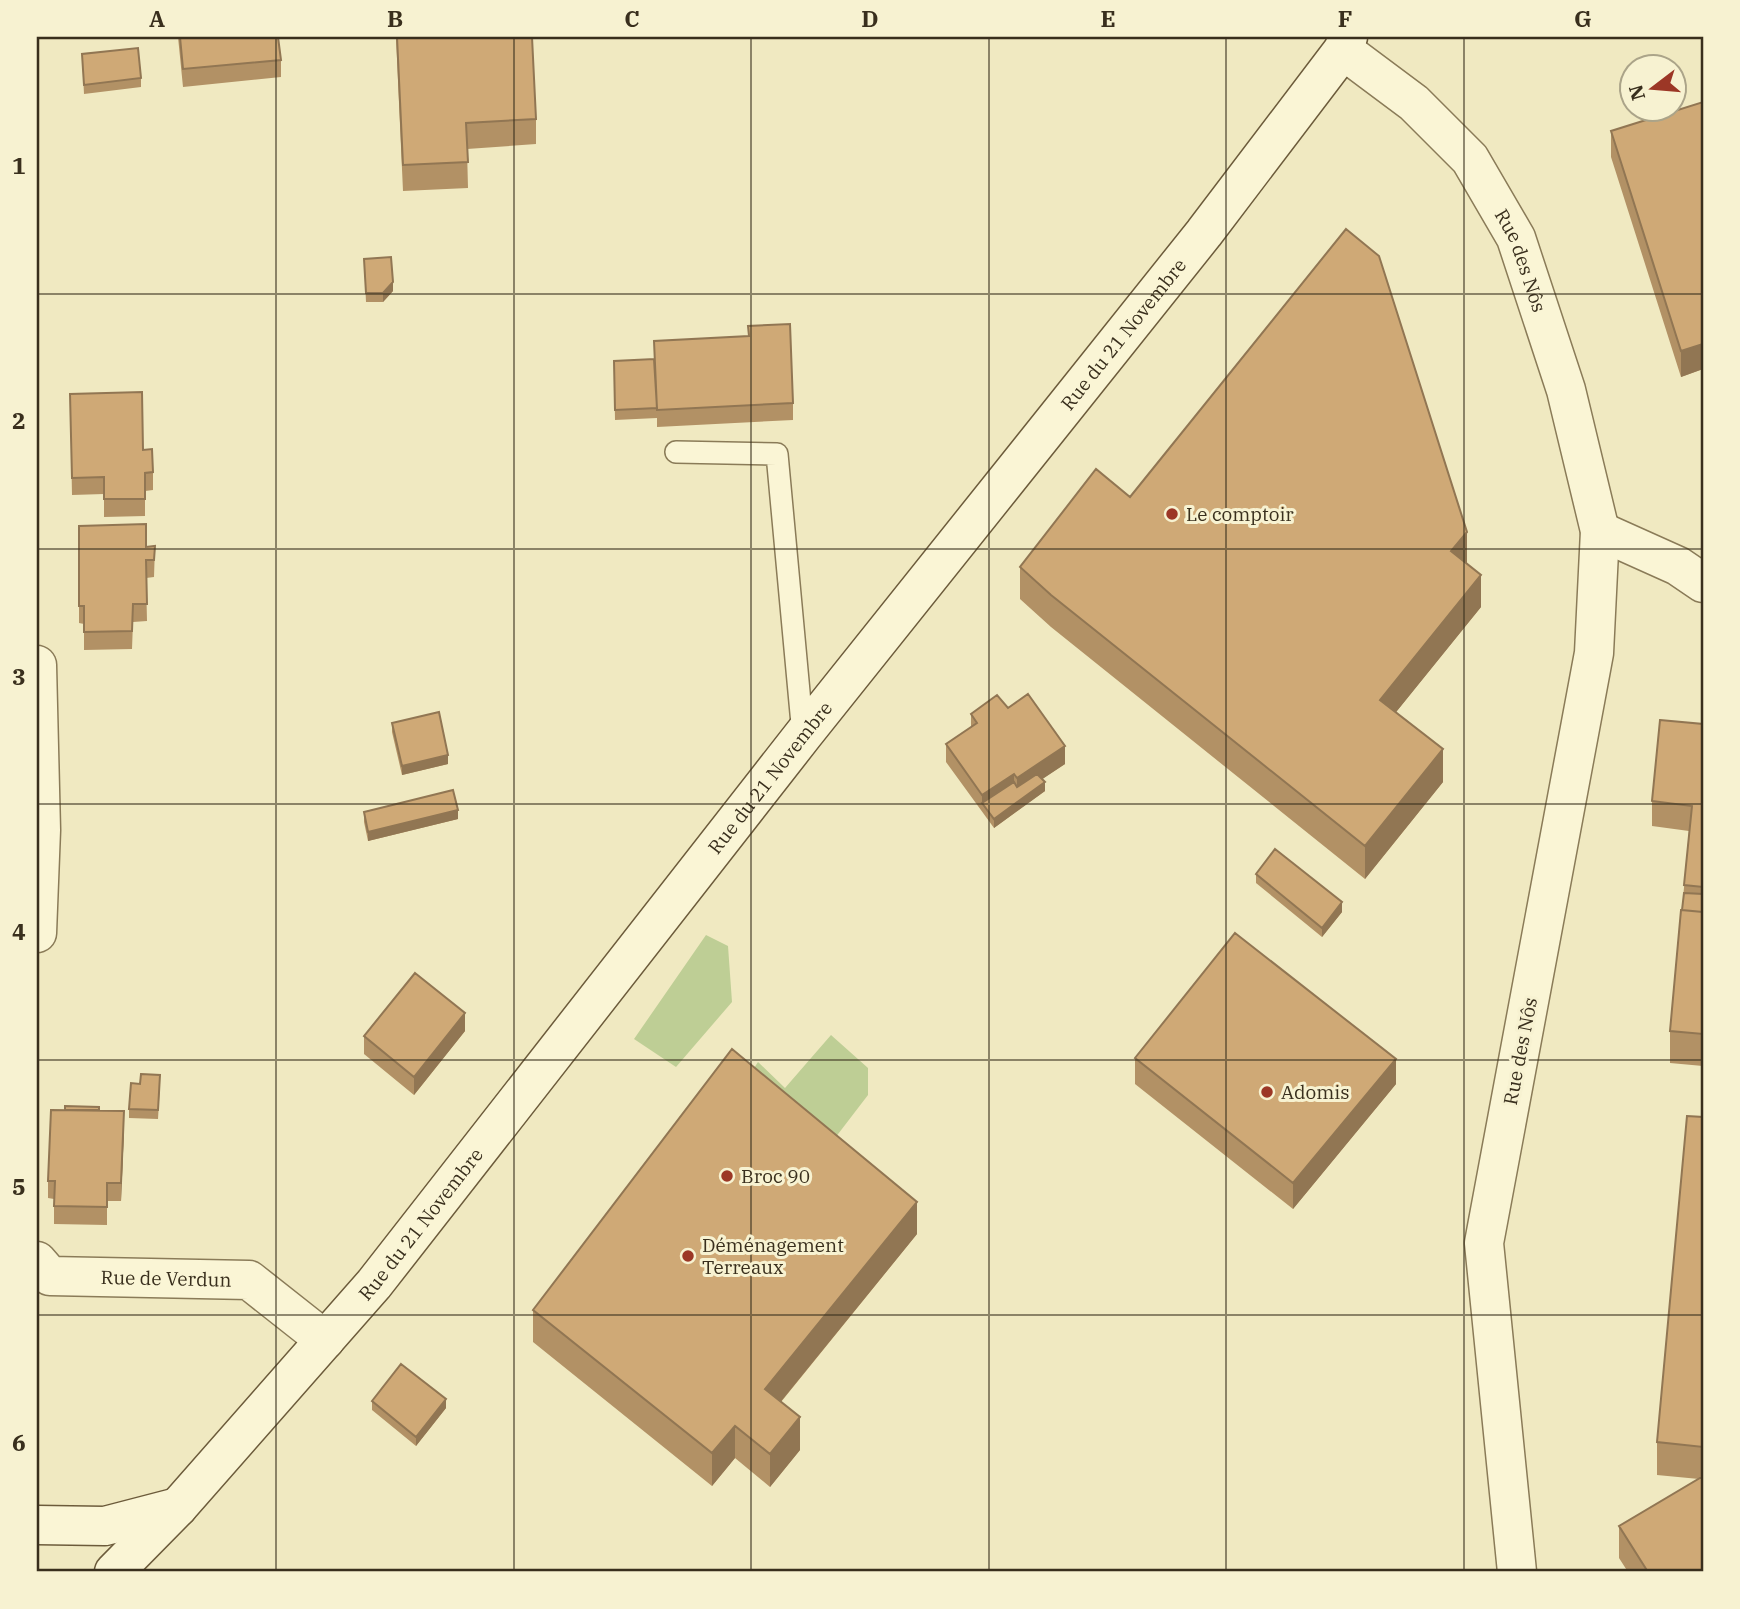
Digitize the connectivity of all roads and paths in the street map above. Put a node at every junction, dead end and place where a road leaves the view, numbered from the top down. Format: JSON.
{"nodes":[{"id":1,"x":1346,"y":43,"type":"edge"},
{"id":2,"x":677,"y":452,"type":"dead end"},
{"id":3,"x":1600,"y":531,"type":"junction"},
{"id":4,"x":1703,"y":583,"type":"edge"},
{"id":5,"x":37,"y":665,"type":"edge"},
{"id":6,"x":803,"y":735,"type":"junction"},
{"id":7,"x":37,"y":933,"type":"edge"},
{"id":8,"x":37,"y":1261,"type":"edge"},
{"id":9,"x":325,"y":1340,"type":"junction"},
{"id":10,"x":178,"y":1507,"type":"junction"},
{"id":11,"x":37,"y":1525,"type":"edge"},
{"id":12,"x":114,"y":1572,"type":"edge"},
{"id":13,"x":1517,"y":1572,"type":"edge"}],
"edges":[{"from":1,"to":3,"type":"street","name":"Rue des Nôs"},
{"from":1,"to":6,"type":"street","name":"Rue du 21 Novembre"},
{"from":2,"to":6,"type":"lane"},
{"from":3,"to":4,"type":"street"},
{"from":3,"to":13,"type":"street","name":"Rue des Nôs"},
{"from":5,"to":7,"type":"street"},
{"from":6,"to":9,"type":"street","name":"Rue du 21 Novembre"},
{"from":8,"to":9,"type":"street","name":"Rue de Verdun"},
{"from":9,"to":10,"type":"street","name":"Rue du 21 Novembre"},
{"from":10,"to":11,"type":"street"},
{"from":10,"to":12,"type":"street","name":"Rue du 21 Novembre"}]}
